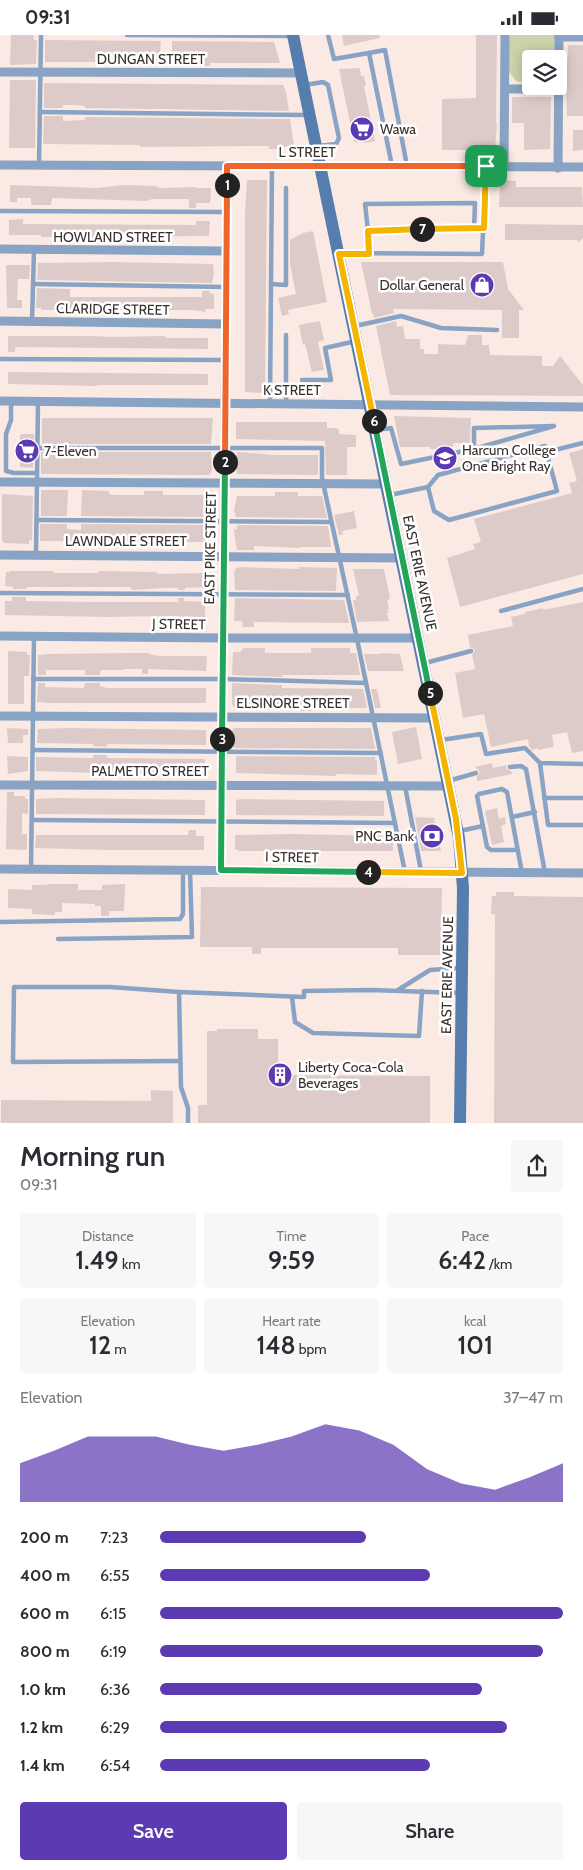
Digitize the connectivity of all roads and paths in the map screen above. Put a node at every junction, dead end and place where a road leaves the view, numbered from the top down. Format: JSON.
{"nodes":[{"id":1,"x":41,"y":35,"type":"edge"},
{"id":2,"x":127,"y":35,"type":"edge"},
{"id":3,"x":294,"y":35,"type":"edge"},
{"id":4,"x":328,"y":35,"type":"edge"},
{"id":5,"x":505,"y":35,"type":"edge"},
{"id":6,"x":559,"y":36,"type":"edge"},
{"id":7,"x":583,"y":37,"type":"edge"},
{"id":8,"x":559,"y":50,"type":"edge"},
{"id":9,"x":369,"y":53,"type":"junction"},
{"id":10,"x":0,"y":72,"type":"edge"},
{"id":11,"x":40,"y":73,"type":"junction"},
{"id":12,"x":303,"y":79,"type":"junction"},
{"id":13,"x":505,"y":89,"type":"junction"},
{"id":14,"x":522,"y":89,"type":"edge"},
{"id":15,"x":559,"y":95,"type":"edge"},
{"id":16,"x":40,"y":112,"type":"junction"},
{"id":17,"x":310,"y":115,"type":"junction"},
{"id":18,"x":316,"y":146,"type":"junction"},
{"id":19,"x":0,"y":165,"type":"edge"},
{"id":20,"x":39,"y":165,"type":"junction"},
{"id":21,"x":227,"y":166,"type":"junction"},
{"id":22,"x":272,"y":166,"type":"junction"},
{"id":23,"x":321,"y":166,"type":"junction"},
{"id":24,"x":392,"y":166,"type":"junction"},
{"id":25,"x":407,"y":166,"type":"junction"},
{"id":26,"x":486,"y":166,"type":"junction"},
{"id":27,"x":504,"y":167,"type":"junction"},
{"id":28,"x":558,"y":167,"type":"junction"},
{"id":29,"x":583,"y":167,"type":"edge"},
{"id":30,"x":286,"y":188,"type":"dead end"},
{"id":31,"x":0,"y":211,"type":"edge"},
{"id":32,"x":227,"y":212,"type":"junction"},
{"id":33,"x":474,"y":228,"type":"junction"},
{"id":34,"x":484,"y":228,"type":"junction"},
{"id":35,"x":368,"y":231,"type":"junction"},
{"id":36,"x":0,"y":249,"type":"edge"},
{"id":37,"x":34,"y":250,"type":"junction"},
{"id":38,"x":226,"y":251,"type":"junction"},
{"id":39,"x":339,"y":254,"type":"junction"},
{"id":40,"x":369,"y":254,"type":"junction"},
{"id":41,"x":271,"y":283,"type":"junction"},
{"id":42,"x":33,"y":285,"type":"junction"},
{"id":43,"x":226,"y":287,"type":"junction"},
{"id":44,"x":0,"y":321,"type":"edge"},
{"id":45,"x":32,"y":322,"type":"junction"},
{"id":46,"x":226,"y":324,"type":"junction"},
{"id":47,"x":354,"y":327,"type":"junction"},
{"id":48,"x":498,"y":330,"type":"dead end"},
{"id":49,"x":286,"y":335,"type":"dead end"},
{"id":50,"x":357,"y":341,"type":"junction"},
{"id":51,"x":0,"y":359,"type":"edge"},
{"id":52,"x":225,"y":360,"type":"junction"},
{"id":53,"x":302,"y":380,"type":"dead end"},
{"id":54,"x":0,"y":401,"type":"edge"},
{"id":55,"x":11,"y":401,"type":"junction"},
{"id":56,"x":38,"y":402,"type":"junction"},
{"id":57,"x":225,"y":404,"type":"junction"},
{"id":58,"x":270,"y":404,"type":"junction"},
{"id":59,"x":286,"y":404,"type":"junction"},
{"id":60,"x":370,"y":404,"type":"junction"},
{"id":61,"x":583,"y":407,"type":"edge"},
{"id":62,"x":0,"y":428,"type":"edge"},
{"id":63,"x":7,"y":428,"type":"junction"},
{"id":64,"x":376,"y":431,"type":"junction"},
{"id":65,"x":583,"y":443,"type":"edge"},
{"id":66,"x":37,"y":448,"type":"junction"},
{"id":67,"x":225,"y":448,"type":"junction"},
{"id":68,"x":474,"y":449,"type":"junction"},
{"id":69,"x":547,"y":452,"type":"junction"},
{"id":70,"x":3,"y":467,"type":"edge"},
{"id":71,"x":37,"y":477,"type":"junction"},
{"id":72,"x":0,"y":482,"type":"edge"},
{"id":73,"x":224,"y":483,"type":"junction"},
{"id":74,"x":323,"y":484,"type":"junction"},
{"id":75,"x":428,"y":487,"type":"junction"},
{"id":76,"x":388,"y":490,"type":"junction"},
{"id":77,"x":36,"y":520,"type":"junction"},
{"id":78,"x":224,"y":521,"type":"junction"},
{"id":79,"x":332,"y":522,"type":"junction"},
{"id":80,"x":0,"y":555,"type":"edge"},
{"id":81,"x":36,"y":555,"type":"junction"},
{"id":82,"x":224,"y":556,"type":"junction"},
{"id":83,"x":339,"y":557,"type":"junction"},
{"id":84,"x":402,"y":558,"type":"junction"},
{"id":85,"x":583,"y":589,"type":"edge"},
{"id":86,"x":0,"y":593,"type":"edge"},
{"id":87,"x":223,"y":594,"type":"junction"},
{"id":88,"x":348,"y":595,"type":"junction"},
{"id":89,"x":501,"y":611,"type":"dead end"},
{"id":90,"x":0,"y":636,"type":"edge"},
{"id":91,"x":34,"y":636,"type":"junction"},
{"id":92,"x":223,"y":638,"type":"junction"},
{"id":93,"x":418,"y":638,"type":"junction"},
{"id":94,"x":357,"y":639,"type":"junction"},
{"id":95,"x":470,"y":651,"type":"dead end"},
{"id":96,"x":424,"y":663,"type":"junction"},
{"id":97,"x":33,"y":679,"type":"junction"},
{"id":98,"x":223,"y":679,"type":"junction"},
{"id":99,"x":366,"y":683,"type":"junction"},
{"id":100,"x":0,"y":716,"type":"edge"},
{"id":101,"x":33,"y":716,"type":"junction"},
{"id":102,"x":222,"y":717,"type":"junction"},
{"id":103,"x":373,"y":718,"type":"junction"},
{"id":104,"x":435,"y":718,"type":"junction"},
{"id":105,"x":440,"y":741,"type":"junction"},
{"id":106,"x":33,"y":750,"type":"junction"},
{"id":107,"x":222,"y":751,"type":"junction"},
{"id":108,"x":380,"y":753,"type":"junction"},
{"id":109,"x":540,"y":763,"type":"junction"},
{"id":110,"x":583,"y":764,"type":"edge"},
{"id":111,"x":510,"y":767,"type":"dead end"},
{"id":112,"x":476,"y":773,"type":"dead end"},
{"id":113,"x":449,"y":783,"type":"junction"},
{"id":114,"x":0,"y":785,"type":"edge"},
{"id":115,"x":32,"y":785,"type":"junction"},
{"id":116,"x":222,"y":785,"type":"junction"},
{"id":117,"x":387,"y":786,"type":"junction"},
{"id":118,"x":405,"y":786,"type":"junction"},
{"id":119,"x":544,"y":797,"type":"junction"},
{"id":120,"x":583,"y":798,"type":"edge"},
{"id":121,"x":535,"y":813,"type":"junction"},
{"id":122,"x":512,"y":817,"type":"junction"},
{"id":123,"x":32,"y":819,"type":"junction"},
{"id":124,"x":221,"y":821,"type":"junction"},
{"id":125,"x":395,"y":823,"type":"junction"},
{"id":126,"x":583,"y":825,"type":"edge"},
{"id":127,"x":483,"y":826,"type":"junction"},
{"id":128,"x":458,"y":831,"type":"junction"},
{"id":129,"x":518,"y":850,"type":"junction"},
{"id":130,"x":0,"y":869,"type":"edge"},
{"id":131,"x":31,"y":869,"type":"junction"},
{"id":132,"x":187,"y":869,"type":"junction"},
{"id":133,"x":221,"y":870,"type":"junction"},
{"id":134,"x":405,"y":872,"type":"junction"},
{"id":135,"x":422,"y":873,"type":"junction"},
{"id":136,"x":462,"y":873,"type":"junction"},
{"id":137,"x":522,"y":873,"type":"junction"},
{"id":138,"x":545,"y":873,"type":"junction"},
{"id":139,"x":583,"y":873,"type":"edge"},
{"id":140,"x":0,"y":922,"type":"edge"},
{"id":141,"x":58,"y":939,"type":"dead end"},
{"id":142,"x":462,"y":968,"type":"junction"},
{"id":143,"x":397,"y":991,"type":"junction"},
{"id":144,"x":422,"y":991,"type":"junction"},
{"id":145,"x":179,"y":992,"type":"junction"},
{"id":146,"x":462,"y":993,"type":"junction"},
{"id":147,"x":292,"y":997,"type":"junction"},
{"id":148,"x":180,"y":1061,"type":"junction"},
{"id":149,"x":188,"y":1123,"type":"edge"},
{"id":150,"x":460,"y":1123,"type":"edge"}],
"edges":[{"from":1,"to":11,"type":"lane"},
{"from":2,"to":3,"type":"lane"},
{"from":3,"to":12,"type":"main road","name":"EAST ERIE AVENUE"},
{"from":4,"to":9,"type":"lane"},
{"from":5,"to":13,"type":"street"},
{"from":6,"to":7,"type":"street"},
{"from":6,"to":8,"type":"street"},
{"from":9,"to":24,"type":"lane"},
{"from":9,"to":25,"type":"lane"},
{"from":10,"to":11,"type":"street","name":"DUNGAN STREET"},
{"from":11,"to":12,"type":"street","name":"DUNGAN STREET"},
{"from":11,"to":16,"type":"lane"},
{"from":12,"to":17,"type":"main road","name":"EAST ERIE AVENUE"},
{"from":12,"to":18,"type":"lane"},
{"from":13,"to":14,"type":"street"},
{"from":13,"to":27,"type":"street"},
{"from":15,"to":28,"type":"street"},
{"from":16,"to":17,"type":"lane"},
{"from":16,"to":20,"type":"lane"},
{"from":17,"to":18,"type":"main road","name":"EAST ERIE AVENUE"},
{"from":18,"to":23,"type":"main road","name":"EAST ERIE AVENUE"},
{"from":19,"to":20,"type":"street","name":"L STREET"},
{"from":20,"to":21,"type":"street","name":"L STREET"},
{"from":21,"to":22,"type":"street","name":"L STREET"},
{"from":21,"to":32,"type":"street","name":"EAST PIKE STREET"},
{"from":22,"to":23,"type":"street","name":"L STREET"},
{"from":22,"to":41,"type":"lane"},
{"from":23,"to":24,"type":"street","name":"L STREET"},
{"from":23,"to":39,"type":"main road","name":"EAST ERIE AVENUE"},
{"from":24,"to":25,"type":"street","name":"L STREET"},
{"from":25,"to":26,"type":"street","name":"L STREET"},
{"from":26,"to":27,"type":"street","name":"L STREET"},
{"from":26,"to":34,"type":"lane"},
{"from":27,"to":28,"type":"street","name":"L STREET"},
{"from":28,"to":29,"type":"street","name":"L STREET"},
{"from":30,"to":41,"type":"lane"},
{"from":31,"to":32,"type":"lane"},
{"from":32,"to":38,"type":"street","name":"EAST PIKE STREET"},
{"from":33,"to":34,"type":"lane"},
{"from":33,"to":35,"type":"lane"},
{"from":33,"to":35,"type":"lane"},
{"from":34,"to":40,"type":"lane"},
{"from":35,"to":40,"type":"lane"},
{"from":36,"to":37,"type":"street","name":"HOWLAND STREET"},
{"from":37,"to":38,"type":"street","name":"HOWLAND STREET"},
{"from":37,"to":42,"type":"lane"},
{"from":38,"to":43,"type":"street","name":"EAST PIKE STREET"},
{"from":39,"to":40,"type":"lane"},
{"from":39,"to":47,"type":"main road","name":"EAST ERIE AVENUE"},
{"from":41,"to":58,"type":"lane"},
{"from":42,"to":43,"type":"lane"},
{"from":42,"to":45,"type":"lane"},
{"from":43,"to":46,"type":"street","name":"EAST PIKE STREET"},
{"from":44,"to":45,"type":"street","name":"CLARIDGE STREET"},
{"from":45,"to":46,"type":"street","name":"CLARIDGE STREET"},
{"from":46,"to":52,"type":"street","name":"EAST PIKE STREET"},
{"from":47,"to":48,"type":"lane"},
{"from":47,"to":50,"type":"main road","name":"EAST ERIE AVENUE"},
{"from":49,"to":59,"type":"lane"},
{"from":50,"to":53,"type":"lane"},
{"from":50,"to":60,"type":"main road","name":"EAST ERIE AVENUE"},
{"from":51,"to":52,"type":"lane"},
{"from":52,"to":57,"type":"street","name":"EAST PIKE STREET"},
{"from":54,"to":55,"type":"street","name":"K STREET"},
{"from":55,"to":56,"type":"street","name":"K STREET"},
{"from":55,"to":63,"type":"lane"},
{"from":56,"to":57,"type":"street","name":"K STREET"},
{"from":56,"to":66,"type":"lane"},
{"from":57,"to":58,"type":"street","name":"K STREET"},
{"from":57,"to":67,"type":"street","name":"EAST PIKE STREET"},
{"from":58,"to":59,"type":"street","name":"K STREET"},
{"from":59,"to":60,"type":"street","name":"K STREET"},
{"from":60,"to":61,"type":"street","name":"K STREET"},
{"from":60,"to":64,"type":"main road","name":"EAST ERIE AVENUE"},
{"from":62,"to":63,"type":"lane"},
{"from":63,"to":70,"type":"lane"},
{"from":64,"to":68,"type":"lane"},
{"from":64,"to":76,"type":"main road","name":"EAST ERIE AVENUE"},
{"from":65,"to":69,"type":"lane"},
{"from":66,"to":67,"type":"lane"},
{"from":66,"to":71,"type":"lane"},
{"from":67,"to":73,"type":"street","name":"EAST PIKE STREET"},
{"from":67,"to":74,"type":"lane"},
{"from":68,"to":68,"type":"lane"},
{"from":69,"to":75,"type":"lane"},
{"from":69,"to":75,"type":"lane"},
{"from":70,"to":71,"type":"lane"},
{"from":71,"to":72,"type":"street"},
{"from":71,"to":73,"type":"street"},
{"from":71,"to":77,"type":"lane"},
{"from":73,"to":74,"type":"street"},
{"from":73,"to":78,"type":"street","name":"EAST PIKE STREET"},
{"from":74,"to":76,"type":"street"},
{"from":74,"to":79,"type":"lane"},
{"from":75,"to":76,"type":"lane"},
{"from":76,"to":84,"type":"main road","name":"EAST ERIE AVENUE"},
{"from":77,"to":78,"type":"lane"},
{"from":77,"to":81,"type":"lane"},
{"from":78,"to":79,"type":"lane"},
{"from":78,"to":82,"type":"street","name":"EAST PIKE STREET"},
{"from":79,"to":83,"type":"lane"},
{"from":80,"to":81,"type":"street","name":"LAWNDALE STREET"},
{"from":81,"to":82,"type":"street","name":"LAWNDALE STREET"},
{"from":82,"to":83,"type":"street","name":"LAWNDALE STREET"},
{"from":82,"to":87,"type":"street","name":"EAST PIKE STREET"},
{"from":83,"to":84,"type":"street","name":"LAWNDALE STREET"},
{"from":83,"to":88,"type":"lane"},
{"from":84,"to":93,"type":"main road","name":"EAST ERIE AVENUE"},
{"from":85,"to":89,"type":"lane"},
{"from":86,"to":87,"type":"lane"},
{"from":87,"to":88,"type":"lane"},
{"from":87,"to":92,"type":"street","name":"EAST PIKE STREET"},
{"from":88,"to":94,"type":"lane"},
{"from":90,"to":91,"type":"street","name":"J STREET"},
{"from":91,"to":92,"type":"street","name":"J STREET"},
{"from":91,"to":97,"type":"lane"},
{"from":92,"to":94,"type":"street","name":"J STREET"},
{"from":92,"to":98,"type":"street","name":"EAST PIKE STREET"},
{"from":93,"to":94,"type":"street","name":"J STREET"},
{"from":93,"to":96,"type":"main road","name":"EAST ERIE AVENUE"},
{"from":94,"to":99,"type":"lane"},
{"from":95,"to":96,"type":"lane"},
{"from":96,"to":104,"type":"main road","name":"EAST ERIE AVENUE"},
{"from":97,"to":98,"type":"lane"},
{"from":97,"to":101,"type":"lane"},
{"from":98,"to":99,"type":"lane"},
{"from":98,"to":102,"type":"street","name":"EAST PIKE STREET"},
{"from":99,"to":103,"type":"lane"},
{"from":100,"to":101,"type":"street","name":"ELSINORE STREET"},
{"from":101,"to":102,"type":"street","name":"ELSINORE STREET"},
{"from":101,"to":106,"type":"lane"},
{"from":102,"to":103,"type":"street","name":"ELSINORE STREET"},
{"from":102,"to":107,"type":"street","name":"EAST PIKE STREET"},
{"from":103,"to":104,"type":"street","name":"ELSINORE STREET"},
{"from":103,"to":108,"type":"lane"},
{"from":104,"to":105,"type":"main road","name":"EAST ERIE AVENUE"},
{"from":105,"to":109,"type":"lane"},
{"from":105,"to":113,"type":"main road","name":"EAST ERIE AVENUE"},
{"from":106,"to":107,"type":"lane"},
{"from":106,"to":115,"type":"lane"},
{"from":107,"to":108,"type":"lane"},
{"from":107,"to":116,"type":"street","name":"EAST PIKE STREET"},
{"from":108,"to":117,"type":"lane"},
{"from":109,"to":110,"type":"lane"},
{"from":109,"to":119,"type":"lane"},
{"from":111,"to":121,"type":"lane"},
{"from":112,"to":113,"type":"lane"},
{"from":113,"to":118,"type":"street","name":"PALMETTO STREET"},
{"from":113,"to":128,"type":"main road","name":"EAST ERIE AVENUE"},
{"from":114,"to":115,"type":"street","name":"PALMETTO STREET"},
{"from":115,"to":116,"type":"street","name":"PALMETTO STREET"},
{"from":115,"to":123,"type":"lane"},
{"from":116,"to":117,"type":"street","name":"PALMETTO STREET"},
{"from":116,"to":124,"type":"street","name":"EAST PIKE STREET"},
{"from":117,"to":118,"type":"street","name":"PALMETTO STREET"},
{"from":117,"to":125,"type":"lane"},
{"from":118,"to":135,"type":"lane"},
{"from":119,"to":120,"type":"lane"},
{"from":119,"to":126,"type":"lane"},
{"from":121,"to":122,"type":"lane"},
{"from":121,"to":138,"type":"lane"},
{"from":122,"to":127,"type":"lane"},
{"from":122,"to":129,"type":"lane"},
{"from":123,"to":124,"type":"lane"},
{"from":123,"to":131,"type":"lane"},
{"from":124,"to":125,"type":"lane"},
{"from":124,"to":133,"type":"street","name":"EAST PIKE STREET"},
{"from":125,"to":134,"type":"lane"},
{"from":127,"to":128,"type":"lane"},
{"from":127,"to":129,"type":"lane"},
{"from":128,"to":136,"type":"main road","name":"EAST ERIE AVENUE"},
{"from":129,"to":137,"type":"lane"},
{"from":130,"to":131,"type":"street","name":"I STREET"},
{"from":131,"to":132,"type":"street","name":"I STREET"},
{"from":132,"to":133,"type":"street","name":"I STREET"},
{"from":132,"to":140,"type":"lane"},
{"from":132,"to":141,"type":"lane"},
{"from":133,"to":134,"type":"street","name":"I STREET"},
{"from":134,"to":135,"type":"street","name":"I STREET"},
{"from":135,"to":136,"type":"street","name":"I STREET"},
{"from":136,"to":137,"type":"street","name":"I STREET"},
{"from":136,"to":142,"type":"main road","name":"EAST ERIE AVENUE"},
{"from":137,"to":138,"type":"street","name":"I STREET"},
{"from":138,"to":139,"type":"street","name":"I STREET"},
{"from":142,"to":143,"type":"lane"},
{"from":142,"to":146,"type":"main road","name":"EAST ERIE AVENUE"},
{"from":143,"to":144,"type":"lane"},
{"from":143,"to":147,"type":"lane"},
{"from":144,"to":146,"type":"lane"},
{"from":144,"to":147,"type":"lane"},
{"from":145,"to":147,"type":"lane"},
{"from":145,"to":148,"type":"lane"},
{"from":145,"to":148,"type":"lane"},
{"from":146,"to":150,"type":"main road","name":"EAST ERIE AVENUE"},
{"from":148,"to":149,"type":"lane"}]}
